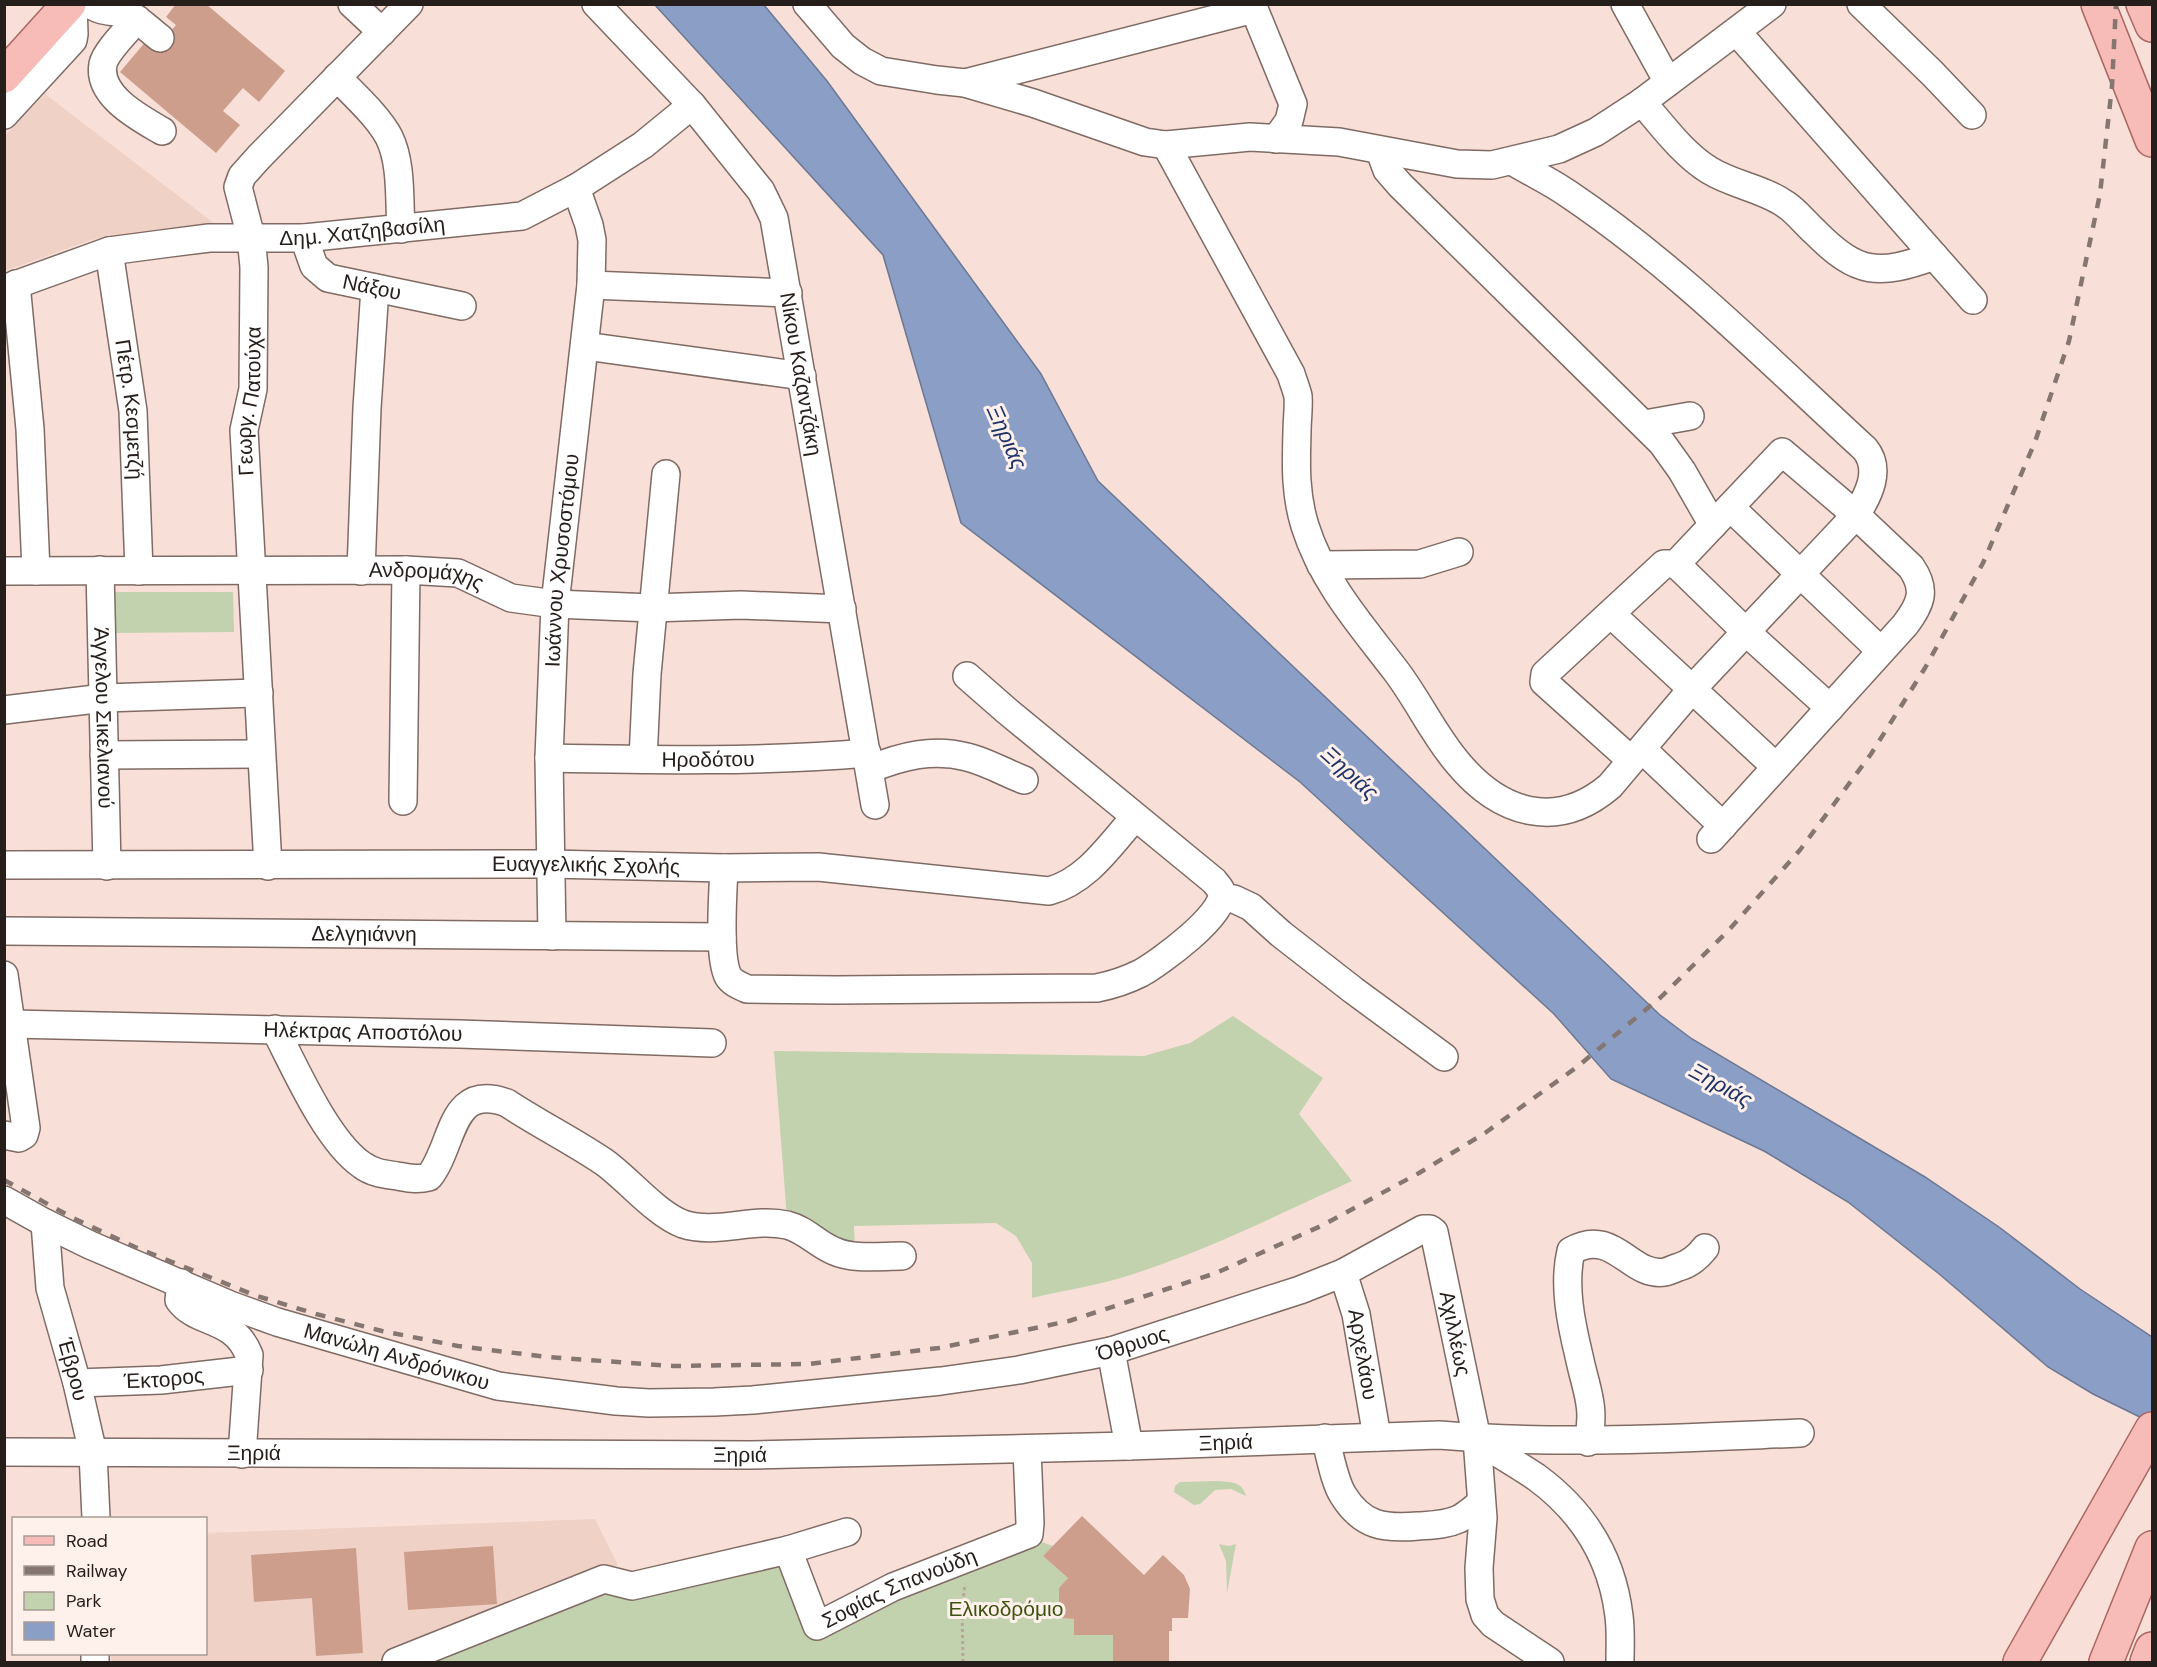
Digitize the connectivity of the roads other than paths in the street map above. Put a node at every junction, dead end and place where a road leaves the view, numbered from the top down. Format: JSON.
{"nodes":[{"id":1,"x":71,"y":4,"type":"edge"},
{"id":2,"x":90,"y":4,"type":"edge"},
{"id":3,"x":352,"y":4,"type":"edge"},
{"id":4,"x":409,"y":4,"type":"edge"},
{"id":5,"x":596,"y":4,"type":"edge"},
{"id":6,"x":807,"y":4,"type":"edge"},
{"id":7,"x":1625,"y":4,"type":"edge"},
{"id":8,"x":1772,"y":4,"type":"edge"},
{"id":9,"x":1861,"y":4,"type":"edge"},
{"id":10,"x":2098,"y":4,"type":"edge"},
{"id":11,"x":2143,"y":4,"type":"edge"},
{"id":12,"x":1253,"y":7,"type":"edge"},
{"id":13,"x":137,"y":19,"type":"junction"},
{"id":14,"x":2152,"y":25,"type":"edge"},
{"id":15,"x":382,"y":32,"type":"junction"},
{"id":16,"x":1737,"y":32,"type":"junction"},
{"id":17,"x":160,"y":38,"type":"dead end"},
{"id":18,"x":4,"y":76,"type":"edge"},
{"id":19,"x":337,"y":76,"type":"junction"},
{"id":20,"x":1668,"y":82,"type":"junction"},
{"id":21,"x":965,"y":83,"type":"junction"},
{"id":22,"x":1642,"y":102,"type":"junction"},
{"id":23,"x":692,"y":105,"type":"junction"},
{"id":24,"x":4,"y":115,"type":"edge"},
{"id":25,"x":1972,"y":115,"type":"dead end"},
{"id":26,"x":162,"y":131,"type":"dead end"},
{"id":27,"x":1276,"y":139,"type":"junction"},
{"id":28,"x":2152,"y":140,"type":"edge"},
{"id":29,"x":1166,"y":145,"type":"junction"},
{"id":30,"x":1380,"y":151,"type":"junction"},
{"id":31,"x":1512,"y":161,"type":"junction"},
{"id":32,"x":576,"y":188,"type":"junction"},
{"id":33,"x":401,"y":229,"type":"junction"},
{"id":34,"x":251,"y":237,"type":"junction"},
{"id":35,"x":304,"y":238,"type":"junction"},
{"id":36,"x":109,"y":251,"type":"junction"},
{"id":37,"x":1934,"y":256,"type":"junction"},
{"id":38,"x":591,"y":285,"type":"junction"},
{"id":39,"x":10,"y":287,"type":"edge"},
{"id":40,"x":375,"y":288,"type":"junction"},
{"id":41,"x":788,"y":293,"type":"junction"},
{"id":42,"x":1973,"y":300,"type":"dead end"},
{"id":43,"x":462,"y":306,"type":"dead end"},
{"id":44,"x":585,"y":346,"type":"junction"},
{"id":45,"x":802,"y":376,"type":"junction"},
{"id":46,"x":1690,"y":416,"type":"dead end"},
{"id":47,"x":1645,"y":424,"type":"junction"},
{"id":48,"x":666,"y":474,"type":"dead end"},
{"id":49,"x":1856,"y":515,"type":"junction"},
{"id":50,"x":1722,"y":516,"type":"junction"},
{"id":51,"x":1459,"y":552,"type":"dead end"},
{"id":52,"x":1676,"y":564,"type":"junction"},
{"id":53,"x":1321,"y":565,"type":"junction"},
{"id":54,"x":100,"y":570,"type":"junction"},
{"id":55,"x":250,"y":570,"type":"junction"},
{"id":56,"x":406,"y":570,"type":"junction"},
{"id":57,"x":4,"y":571,"type":"edge"},
{"id":58,"x":36,"y":571,"type":"junction"},
{"id":59,"x":139,"y":571,"type":"junction"},
{"id":60,"x":361,"y":571,"type":"junction"},
{"id":61,"x":1801,"y":573,"type":"junction"},
{"id":62,"x":555,"y":604,"type":"junction"},
{"id":63,"x":652,"y":608,"type":"junction"},
{"id":64,"x":842,"y":609,"type":"junction"},
{"id":65,"x":1611,"y":614,"type":"junction"},
{"id":66,"x":1746,"y":632,"type":"junction"},
{"id":67,"x":1881,"y":651,"type":"junction"},
{"id":68,"x":967,"y":676,"type":"dead end"},
{"id":69,"x":1692,"y":689,"type":"junction"},
{"id":70,"x":259,"y":693,"type":"junction"},
{"id":71,"x":104,"y":698,"type":"junction"},
{"id":72,"x":1830,"y":708,"type":"junction"},
{"id":73,"x":4,"y":710,"type":"edge"},
{"id":74,"x":261,"y":754,"type":"junction"},
{"id":75,"x":1636,"y":754,"type":"junction"},
{"id":76,"x":104,"y":755,"type":"junction"},
{"id":77,"x":549,"y":758,"type":"junction"},
{"id":78,"x":642,"y":759,"type":"junction"},
{"id":79,"x":869,"y":761,"type":"junction"},
{"id":80,"x":1776,"y":767,"type":"junction"},
{"id":81,"x":1024,"y":780,"type":"dead end"},
{"id":82,"x":403,"y":801,"type":"dead end"},
{"id":83,"x":875,"y":805,"type":"dead end"},
{"id":84,"x":1135,"y":817,"type":"junction"},
{"id":85,"x":550,"y":864,"type":"junction"},
{"id":86,"x":4,"y":865,"type":"edge"},
{"id":87,"x":107,"y":866,"type":"junction"},
{"id":88,"x":268,"y":866,"type":"junction"},
{"id":89,"x":724,"y":868,"type":"junction"},
{"id":90,"x":1222,"y":897,"type":"junction"},
{"id":91,"x":4,"y":931,"type":"edge"},
{"id":92,"x":552,"y":936,"type":"junction"},
{"id":93,"x":722,"y":937,"type":"junction"},
{"id":94,"x":4,"y":975,"type":"edge"},
{"id":95,"x":12,"y":1024,"type":"junction"},
{"id":96,"x":275,"y":1029,"type":"junction"},
{"id":97,"x":712,"y":1043,"type":"dead end"},
{"id":98,"x":1444,"y":1057,"type":"dead end"},
{"id":99,"x":14,"y":1135,"type":"edge"},
{"id":100,"x":4,"y":1200,"type":"edge"},
{"id":101,"x":45,"y":1223,"type":"junction"},
{"id":102,"x":1430,"y":1229,"type":"joint"},
{"id":103,"x":1705,"y":1248,"type":"dead end"},
{"id":104,"x":902,"y":1256,"type":"dead end"},
{"id":105,"x":1343,"y":1273,"type":"junction"},
{"id":106,"x":181,"y":1283,"type":"junction"},
{"id":107,"x":1111,"y":1351,"type":"junction"},
{"id":108,"x":249,"y":1370,"type":"junction"},
{"id":109,"x":77,"y":1383,"type":"junction"},
{"id":110,"x":816,"y":1395,"type":"joint"},
{"id":111,"x":2152,"y":1429,"type":"edge"},
{"id":112,"x":1800,"y":1433,"type":"dead end"},
{"id":113,"x":1377,"y":1437,"type":"junction"},
{"id":114,"x":1325,"y":1438,"type":"junction"},
{"id":115,"x":1477,"y":1439,"type":"junction"},
{"id":116,"x":1588,"y":1442,"type":"junction"},
{"id":117,"x":1129,"y":1446,"type":"junction"},
{"id":118,"x":1028,"y":1449,"type":"junction"},
{"id":119,"x":4,"y":1452,"type":"edge"},
{"id":120,"x":93,"y":1453,"type":"junction"},
{"id":121,"x":242,"y":1454,"type":"junction"},
{"id":122,"x":1481,"y":1503,"type":"junction"},
{"id":123,"x":96,"y":1517,"type":"edge"},
{"id":124,"x":847,"y":1532,"type":"dead end"},
{"id":125,"x":2152,"y":1548,"type":"edge"},
{"id":126,"x":788,"y":1550,"type":"junction"},
{"id":127,"x":2152,"y":1649,"type":"edge"},
{"id":128,"x":396,"y":1662,"type":"edge"},
{"id":129,"x":1550,"y":1662,"type":"edge"},
{"id":130,"x":1620,"y":1662,"type":"edge"},
{"id":131,"x":2020,"y":1662,"type":"edge"},
{"id":132,"x":2106,"y":1662,"type":"edge"},
{"id":133,"x":2147,"y":1662,"type":"edge"}],
"edges":[{"from":1,"to":18,"type":"main road"},
{"from":1,"to":24,"type":"street"},
{"from":2,"to":13,"type":"street"},
{"from":3,"to":15,"type":"street"},
{"from":4,"to":15,"type":"street","name":"Γεωργ. Πατούχα"},
{"from":5,"to":23,"type":"street","name":"Νίκου Καζαντζάκη"},
{"from":6,"to":21,"type":"street"},
{"from":7,"to":20,"type":"street"},
{"from":8,"to":16,"type":"street"},
{"from":9,"to":25,"type":"street"},
{"from":10,"to":28,"type":"main road"},
{"from":11,"to":14,"type":"main road"},
{"from":12,"to":21,"type":"street"},
{"from":12,"to":27,"type":"street"},
{"from":13,"to":17,"type":"street"},
{"from":13,"to":26,"type":"street"},
{"from":15,"to":19,"type":"street","name":"Γεωργ. Πατούχα"},
{"from":16,"to":20,"type":"street"},
{"from":16,"to":37,"type":"street"},
{"from":19,"to":33,"type":"street"},
{"from":19,"to":34,"type":"street","name":"Γεωργ. Πατούχα"},
{"from":20,"to":22,"type":"street"},
{"from":21,"to":29,"type":"street"},
{"from":22,"to":31,"type":"street"},
{"from":22,"to":37,"type":"street"},
{"from":23,"to":32,"type":"street","name":"Δημ. Χατζηβασίλη"},
{"from":23,"to":41,"type":"street","name":"Νίκου Καζαντζάκη"},
{"from":27,"to":29,"type":"street"},
{"from":27,"to":30,"type":"street"},
{"from":29,"to":53,"type":"street"},
{"from":30,"to":31,"type":"street"},
{"from":30,"to":47,"type":"street"},
{"from":31,"to":49,"type":"street"},
{"from":32,"to":33,"type":"street","name":"Δημ. Χατζηβασίλη"},
{"from":32,"to":38,"type":"street","name":"Ιωάννου Χρυσοστόμου"},
{"from":33,"to":35,"type":"street","name":"Δημ. Χατζηβασίλη"},
{"from":34,"to":35,"type":"street","name":"Δημ. Χατζηβασίλη"},
{"from":34,"to":36,"type":"street","name":"Δημ. Χατζηβασίλη"},
{"from":34,"to":55,"type":"street","name":"Γεωργ. Πατούχα"},
{"from":35,"to":40,"type":"street","name":"Νάξου"},
{"from":36,"to":39,"type":"street","name":"Δημ. Χατζηβασίλη"},
{"from":36,"to":59,"type":"street","name":"Πέτρ. Κεσμετζή"},
{"from":37,"to":42,"type":"street"},
{"from":38,"to":41,"type":"street"},
{"from":38,"to":44,"type":"street","name":"Ιωάννου Χρυσοστόμου"},
{"from":39,"to":58,"type":"street"},
{"from":40,"to":43,"type":"street","name":"Νάξου"},
{"from":40,"to":60,"type":"street"},
{"from":41,"to":45,"type":"street","name":"Νίκου Καζαντζάκη"},
{"from":44,"to":45,"type":"street"},
{"from":44,"to":62,"type":"street","name":"Ιωάννου Χρυσοστόμου"},
{"from":45,"to":64,"type":"street","name":"Νίκου Καζαντζάκη"},
{"from":46,"to":47,"type":"street"},
{"from":47,"to":50,"type":"street"},
{"from":48,"to":63,"type":"street"},
{"from":49,"to":50,"type":"street"},
{"from":49,"to":61,"type":"street"},
{"from":49,"to":67,"type":"street"},
{"from":50,"to":52,"type":"street"},
{"from":50,"to":61,"type":"street"},
{"from":51,"to":53,"type":"street"},
{"from":52,"to":65,"type":"street"},
{"from":52,"to":66,"type":"street"},
{"from":53,"to":75,"type":"street"},
{"from":54,"to":58,"type":"street","name":"Ανδρομάχης"},
{"from":54,"to":59,"type":"street","name":"Ανδρομάχης"},
{"from":54,"to":71,"type":"street","name":"Άγγελου Σικελιανού"},
{"from":55,"to":59,"type":"street","name":"Ανδρομάχης"},
{"from":55,"to":60,"type":"street","name":"Ανδρομάχης"},
{"from":55,"to":70,"type":"street","name":"Γεωργ. Πατούχα"},
{"from":56,"to":60,"type":"street","name":"Ανδρομάχης"},
{"from":56,"to":62,"type":"street","name":"Ανδρομάχης"},
{"from":56,"to":82,"type":"street"},
{"from":57,"to":58,"type":"street","name":"Ανδρομάχης"},
{"from":61,"to":66,"type":"street"},
{"from":61,"to":67,"type":"street"},
{"from":62,"to":63,"type":"street","name":"Ανδρομάχης"},
{"from":62,"to":77,"type":"street","name":"Ιωάννου Χρυσοστόμου"},
{"from":63,"to":64,"type":"street","name":"Ανδρομάχης"},
{"from":63,"to":78,"type":"street"},
{"from":64,"to":79,"type":"street","name":"Νίκου Καζαντζάκη"},
{"from":65,"to":69,"type":"street"},
{"from":65,"to":75,"type":"street"},
{"from":66,"to":69,"type":"street"},
{"from":66,"to":72,"type":"street"},
{"from":67,"to":72,"type":"street"},
{"from":68,"to":84,"type":"street"},
{"from":69,"to":75,"type":"street"},
{"from":69,"to":80,"type":"street"},
{"from":70,"to":71,"type":"street"},
{"from":70,"to":74,"type":"street","name":"Γεωργ. Πατούχα"},
{"from":71,"to":73,"type":"street"},
{"from":71,"to":76,"type":"street","name":"Άγγελου Σικελιανού"},
{"from":72,"to":80,"type":"street"},
{"from":74,"to":76,"type":"street"},
{"from":74,"to":88,"type":"street","name":"Γεωργ. Πατούχα"},
{"from":75,"to":80,"type":"street"},
{"from":76,"to":87,"type":"street","name":"Άγγελου Σικελιανού"},
{"from":77,"to":78,"type":"street","name":"Ηροδότου"},
{"from":77,"to":85,"type":"street","name":"Ιωάννου Χρυσοστόμου"},
{"from":78,"to":79,"type":"street","name":"Ηροδότου"},
{"from":79,"to":81,"type":"street","name":"Ηροδότου"},
{"from":79,"to":83,"type":"street","name":"Νίκου Καζαντζάκη"},
{"from":84,"to":89,"type":"street","name":"Ευαγγελικής Σχολής"},
{"from":84,"to":90,"type":"street"},
{"from":85,"to":88,"type":"street","name":"Ευαγγελικής Σχολής"},
{"from":85,"to":89,"type":"street","name":"Ευαγγελικής Σχολής"},
{"from":85,"to":92,"type":"street","name":"Ιωάννου Χρυσοστόμου"},
{"from":86,"to":87,"type":"street","name":"Ευαγγελικής Σχολής"},
{"from":87,"to":88,"type":"street","name":"Ευαγγελικής Σχολής"},
{"from":89,"to":93,"type":"street"},
{"from":90,"to":93,"type":"street"},
{"from":90,"to":98,"type":"street"},
{"from":91,"to":92,"type":"street","name":"Δελγηιάννη"},
{"from":92,"to":93,"type":"street","name":"Δελγηιάννη"},
{"from":94,"to":95,"type":"street"},
{"from":95,"to":96,"type":"street","name":"Ηλέκτρας Αποστόλου"},
{"from":95,"to":99,"type":"street"},
{"from":96,"to":97,"type":"street","name":"Ηλέκτρας Αποστόλου"},
{"from":96,"to":104,"type":"street"},
{"from":100,"to":101,"type":"street","name":"Μανώλη Ανδρόνικου"},
{"from":101,"to":106,"type":"street","name":"Μανώλη Ανδρόνικου"},
{"from":101,"to":109,"type":"street","name":"Έβρου"},
{"from":102,"to":105,"type":"street","name":"Όθρυος"},
{"from":102,"to":115,"type":"street","name":"Αχιλλέως"},
{"from":103,"to":116,"type":"street"},
{"from":105,"to":107,"type":"street","name":"Όθρυος"},
{"from":105,"to":113,"type":"street","name":"Αρχελάου"},
{"from":106,"to":108,"type":"street"},
{"from":106,"to":110,"type":"street","name":"Μανώλη Ανδρόνικου"},
{"from":107,"to":110,"type":"street","name":"Όθρυος"},
{"from":107,"to":117,"type":"street"},
{"from":108,"to":109,"type":"street","name":"Έκτορος"},
{"from":108,"to":121,"type":"street"},
{"from":109,"to":120,"type":"street","name":"Έβρου"},
{"from":111,"to":131,"type":"main road"},
{"from":112,"to":116,"type":"street","name":"Ξηριά"},
{"from":113,"to":114,"type":"street","name":"Ξηριά"},
{"from":113,"to":115,"type":"street","name":"Ξηριά"},
{"from":114,"to":117,"type":"street","name":"Ξηριά"},
{"from":114,"to":122,"type":"street"},
{"from":115,"to":116,"type":"street","name":"Ξηριά"},
{"from":115,"to":122,"type":"street","name":"Αχιλλέως"},
{"from":115,"to":130,"type":"street"},
{"from":117,"to":118,"type":"street","name":"Ξηριά"},
{"from":118,"to":121,"type":"street","name":"Ξηριά"},
{"from":118,"to":126,"type":"street","name":"Σοφίας Σπανούδη"},
{"from":119,"to":120,"type":"street","name":"Ξηριά"},
{"from":120,"to":121,"type":"street","name":"Ξηριά"},
{"from":120,"to":123,"type":"street","name":"Έβρου"},
{"from":122,"to":129,"type":"street","name":"Αχιλλέως"},
{"from":124,"to":126,"type":"street"},
{"from":125,"to":132,"type":"main road"},
{"from":126,"to":128,"type":"street"},
{"from":127,"to":133,"type":"main road"}]}
